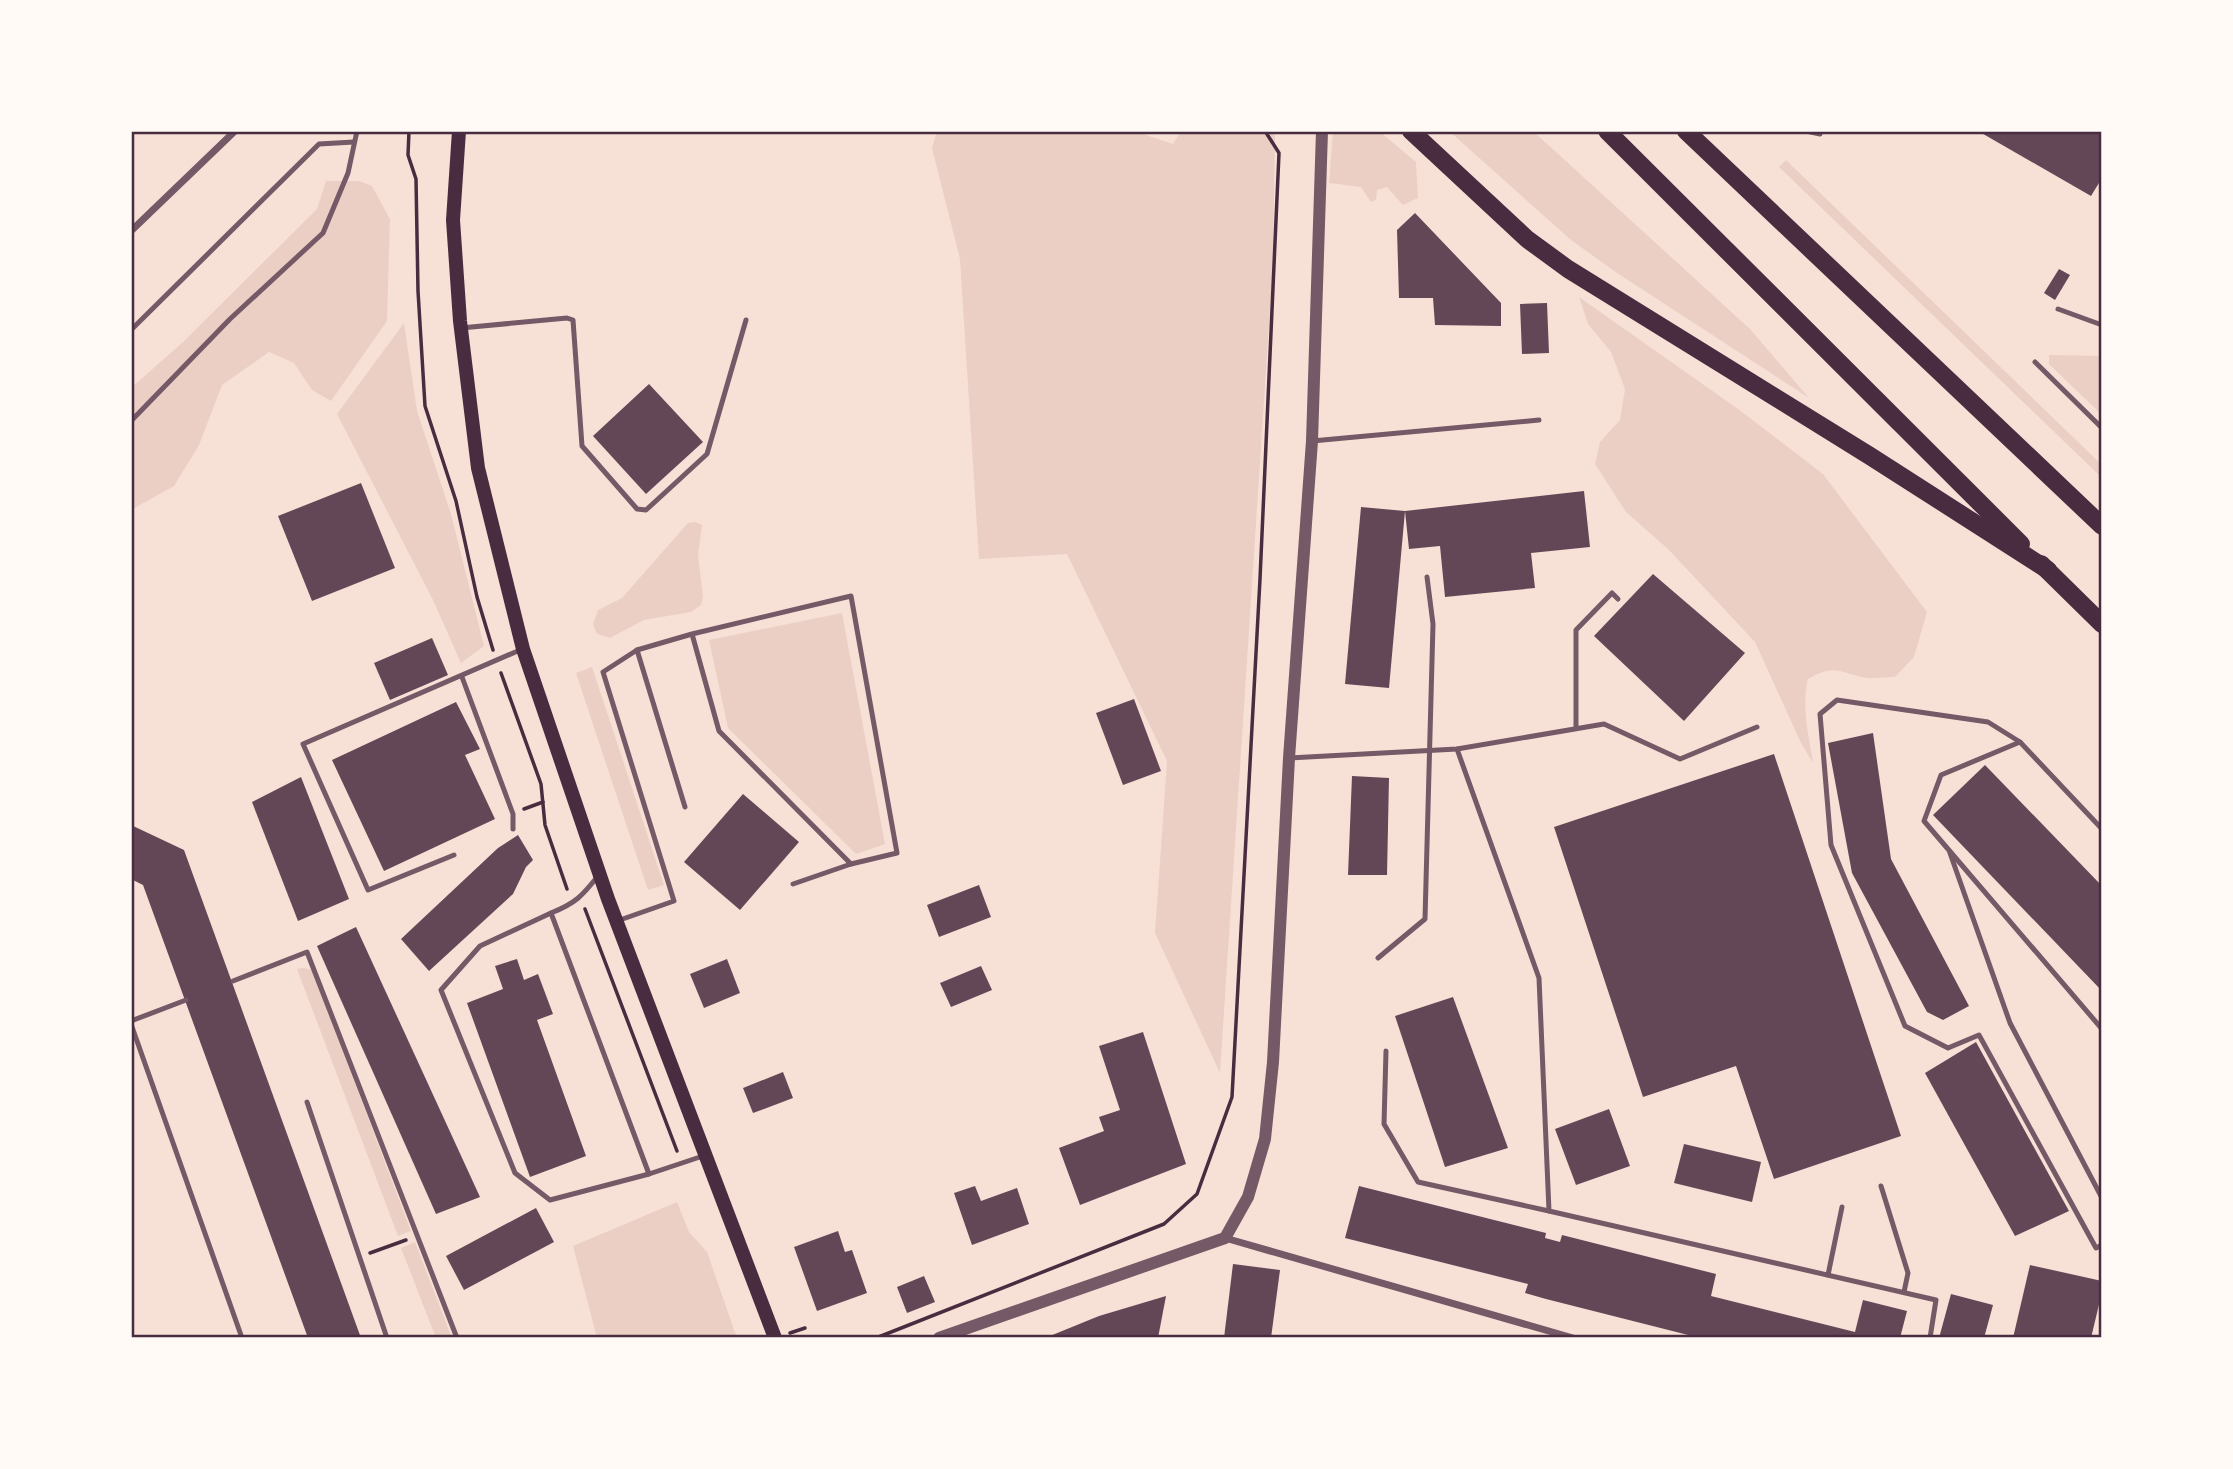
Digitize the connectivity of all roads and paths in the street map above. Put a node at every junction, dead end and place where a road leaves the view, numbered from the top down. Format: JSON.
{"nodes":[{"id":1,"x":235,"y":131,"type":"edge"},
{"id":2,"x":357,"y":131,"type":"edge"},
{"id":3,"x":409,"y":131,"type":"edge"},
{"id":4,"x":459,"y":131,"type":"edge"},
{"id":5,"x":1265,"y":131,"type":"edge"},
{"id":6,"x":1322,"y":131,"type":"edge"},
{"id":7,"x":1411,"y":131,"type":"edge"},
{"id":8,"x":1607,"y":131,"type":"edge"},
{"id":9,"x":1686,"y":131,"type":"edge"},
{"id":10,"x":1806,"y":131,"type":"edge"},
{"id":11,"x":1820,"y":134,"type":"dead end"},
{"id":12,"x":354,"y":142,"type":"junction"},
{"id":13,"x":131,"y":231,"type":"edge"},
{"id":14,"x":2058,"y":309,"type":"dead end"},
{"id":15,"x":746,"y":320,"type":"dead end"},
{"id":16,"x":2102,"y":325,"type":"edge"},
{"id":17,"x":461,"y":328,"type":"junction"},
{"id":18,"x":131,"y":330,"type":"edge"},
{"id":19,"x":2035,"y":362,"type":"dead end"},
{"id":20,"x":1539,"y":420,"type":"dead end"},
{"id":21,"x":131,"y":421,"type":"edge"},
{"id":22,"x":2102,"y":428,"type":"edge"},
{"id":23,"x":1312,"y":441,"type":"junction"},
{"id":24,"x":2102,"y":526,"type":"edge"},
{"id":25,"x":2048,"y":570,"type":"junction"},
{"id":26,"x":1427,"y":577,"type":"dead end"},
{"id":27,"x":1618,"y":599,"type":"dead end"},
{"id":28,"x":2102,"y":624,"type":"edge"},
{"id":29,"x":692,"y":634,"type":"junction"},
{"id":30,"x":523,"y":649,"type":"junction"},
{"id":31,"x":637,"y":650,"type":"junction"},
{"id":32,"x":496,"y":659,"type":"junction"},
{"id":33,"x":462,"y":677,"type":"junction"},
{"id":34,"x":1757,"y":727,"type":"dead end"},
{"id":35,"x":1576,"y":728,"type":"junction"},
{"id":36,"x":2020,"y":742,"type":"junction"},
{"id":37,"x":1457,"y":749,"type":"junction"},
{"id":38,"x":1429,"y":750,"type":"junction"},
{"id":39,"x":1289,"y":758,"type":"junction"},
{"id":40,"x":543,"y":802,"type":"junction"},
{"id":41,"x":685,"y":807,"type":"dead end"},
{"id":42,"x":513,"y":814,"type":"junction"},
{"id":43,"x":513,"y":829,"type":"dead end"},
{"id":44,"x":2102,"y":829,"type":"edge"},
{"id":45,"x":1948,"y":850,"type":"junction"},
{"id":46,"x":454,"y":856,"type":"dead end"},
{"id":47,"x":851,"y":864,"type":"junction"},
{"id":48,"x":600,"y":873,"type":"junction"},
{"id":49,"x":793,"y":884,"type":"dead end"},
{"id":50,"x":581,"y":898,"type":"junction"},
{"id":51,"x":573,"y":905,"type":"junction"},
{"id":52,"x":551,"y":913,"type":"junction"},
{"id":53,"x":617,"y":922,"type":"junction"},
{"id":54,"x":1377,"y":958,"type":"dead end"},
{"id":55,"x":233,"y":981,"type":"dead end"},
{"id":56,"x":186,"y":1000,"type":"dead end"},
{"id":57,"x":131,"y":1023,"type":"edge"},
{"id":58,"x":2102,"y":1029,"type":"edge"},
{"id":59,"x":1387,"y":1051,"type":"dead end"},
{"id":60,"x":307,"y":1102,"type":"dead end"},
{"id":61,"x":707,"y":1155,"type":"junction"},
{"id":62,"x":681,"y":1163,"type":"junction"},
{"id":63,"x":649,"y":1174,"type":"junction"},
{"id":64,"x":1881,"y":1186,"type":"dead end"},
{"id":65,"x":2102,"y":1198,"type":"edge"},
{"id":66,"x":1842,"y":1207,"type":"dead end"},
{"id":67,"x":1549,"y":1211,"type":"junction"},
{"id":68,"x":1225,"y":1238,"type":"junction"},
{"id":69,"x":392,"y":1245,"type":"dead end"},
{"id":70,"x":2102,"y":1245,"type":"edge"},
{"id":71,"x":360,"y":1257,"type":"junction"},
{"id":72,"x":1828,"y":1275,"type":"junction"},
{"id":73,"x":1904,"y":1292,"type":"junction"},
{"id":74,"x":1541,"y":1333,"type":"edge"},
{"id":75,"x":242,"y":1338,"type":"edge"},
{"id":76,"x":387,"y":1338,"type":"edge"},
{"id":77,"x":457,"y":1338,"type":"edge"},
{"id":78,"x":775,"y":1338,"type":"edge"},
{"id":79,"x":876,"y":1338,"type":"edge"},
{"id":80,"x":939,"y":1338,"type":"edge"},
{"id":81,"x":1573,"y":1338,"type":"edge"},
{"id":82,"x":1930,"y":1338,"type":"edge"}],
"edges":[{"from":1,"to":13,"type":"street"},
{"from":2,"to":12,"type":"lane"},
{"from":3,"to":32,"type":"path"},
{"from":4,"to":17,"type":"main road"},
{"from":5,"to":79,"type":"path"},
{"from":6,"to":23,"type":"street"},
{"from":7,"to":25,"type":"main road"},
{"from":8,"to":25,"type":"main road"},
{"from":9,"to":24,"type":"main road"},
{"from":10,"to":11,"type":"lane"},
{"from":12,"to":18,"type":"lane"},
{"from":12,"to":21,"type":"lane"},
{"from":14,"to":16,"type":"lane"},
{"from":15,"to":17,"type":"lane"},
{"from":17,"to":30,"type":"main road"},
{"from":19,"to":22,"type":"lane"},
{"from":20,"to":23,"type":"lane"},
{"from":23,"to":39,"type":"street"},
{"from":25,"to":28,"type":"main road"},
{"from":26,"to":38,"type":"lane"},
{"from":27,"to":35,"type":"lane"},
{"from":29,"to":31,"type":"lane"},
{"from":29,"to":47,"type":"lane"},
{"from":29,"to":47,"type":"lane"},
{"from":30,"to":32,"type":"lane"},
{"from":30,"to":48,"type":"main road"},
{"from":31,"to":41,"type":"lane"},
{"from":31,"to":53,"type":"lane"},
{"from":32,"to":33,"type":"lane"},
{"from":32,"to":40,"type":"path"},
{"from":33,"to":42,"type":"lane"},
{"from":33,"to":46,"type":"lane"},
{"from":34,"to":35,"type":"lane"},
{"from":35,"to":37,"type":"lane"},
{"from":36,"to":44,"type":"lane"},
{"from":36,"to":45,"type":"lane"},
{"from":36,"to":70,"type":"lane"},
{"from":37,"to":38,"type":"lane"},
{"from":37,"to":67,"type":"lane"},
{"from":38,"to":39,"type":"lane"},
{"from":38,"to":54,"type":"lane"},
{"from":39,"to":68,"type":"street"},
{"from":40,"to":42,"type":"path"},
{"from":40,"to":51,"type":"path"},
{"from":42,"to":43,"type":"lane"},
{"from":45,"to":58,"type":"lane"},
{"from":45,"to":65,"type":"lane"},
{"from":47,"to":49,"type":"lane"},
{"from":48,"to":50,"type":"lane"},
{"from":48,"to":53,"type":"main road"},
{"from":50,"to":51,"type":"lane"},
{"from":50,"to":62,"type":"path"},
{"from":51,"to":52,"type":"lane"},
{"from":52,"to":63,"type":"lane"},
{"from":52,"to":63,"type":"lane"},
{"from":53,"to":61,"type":"main road"},
{"from":55,"to":77,"type":"lane"},
{"from":56,"to":57,"type":"lane"},
{"from":57,"to":75,"type":"lane"},
{"from":59,"to":67,"type":"lane"},
{"from":60,"to":71,"type":"lane"},
{"from":61,"to":62,"type":"lane"},
{"from":61,"to":78,"type":"main road"},
{"from":62,"to":63,"type":"lane"},
{"from":64,"to":73,"type":"lane"},
{"from":66,"to":72,"type":"lane"},
{"from":67,"to":72,"type":"lane"},
{"from":68,"to":74,"type":"street"},
{"from":68,"to":80,"type":"street"},
{"from":69,"to":71,"type":"path"},
{"from":71,"to":76,"type":"lane"},
{"from":72,"to":73,"type":"lane"},
{"from":73,"to":82,"type":"lane"},
{"from":74,"to":81,"type":"street"}]}
